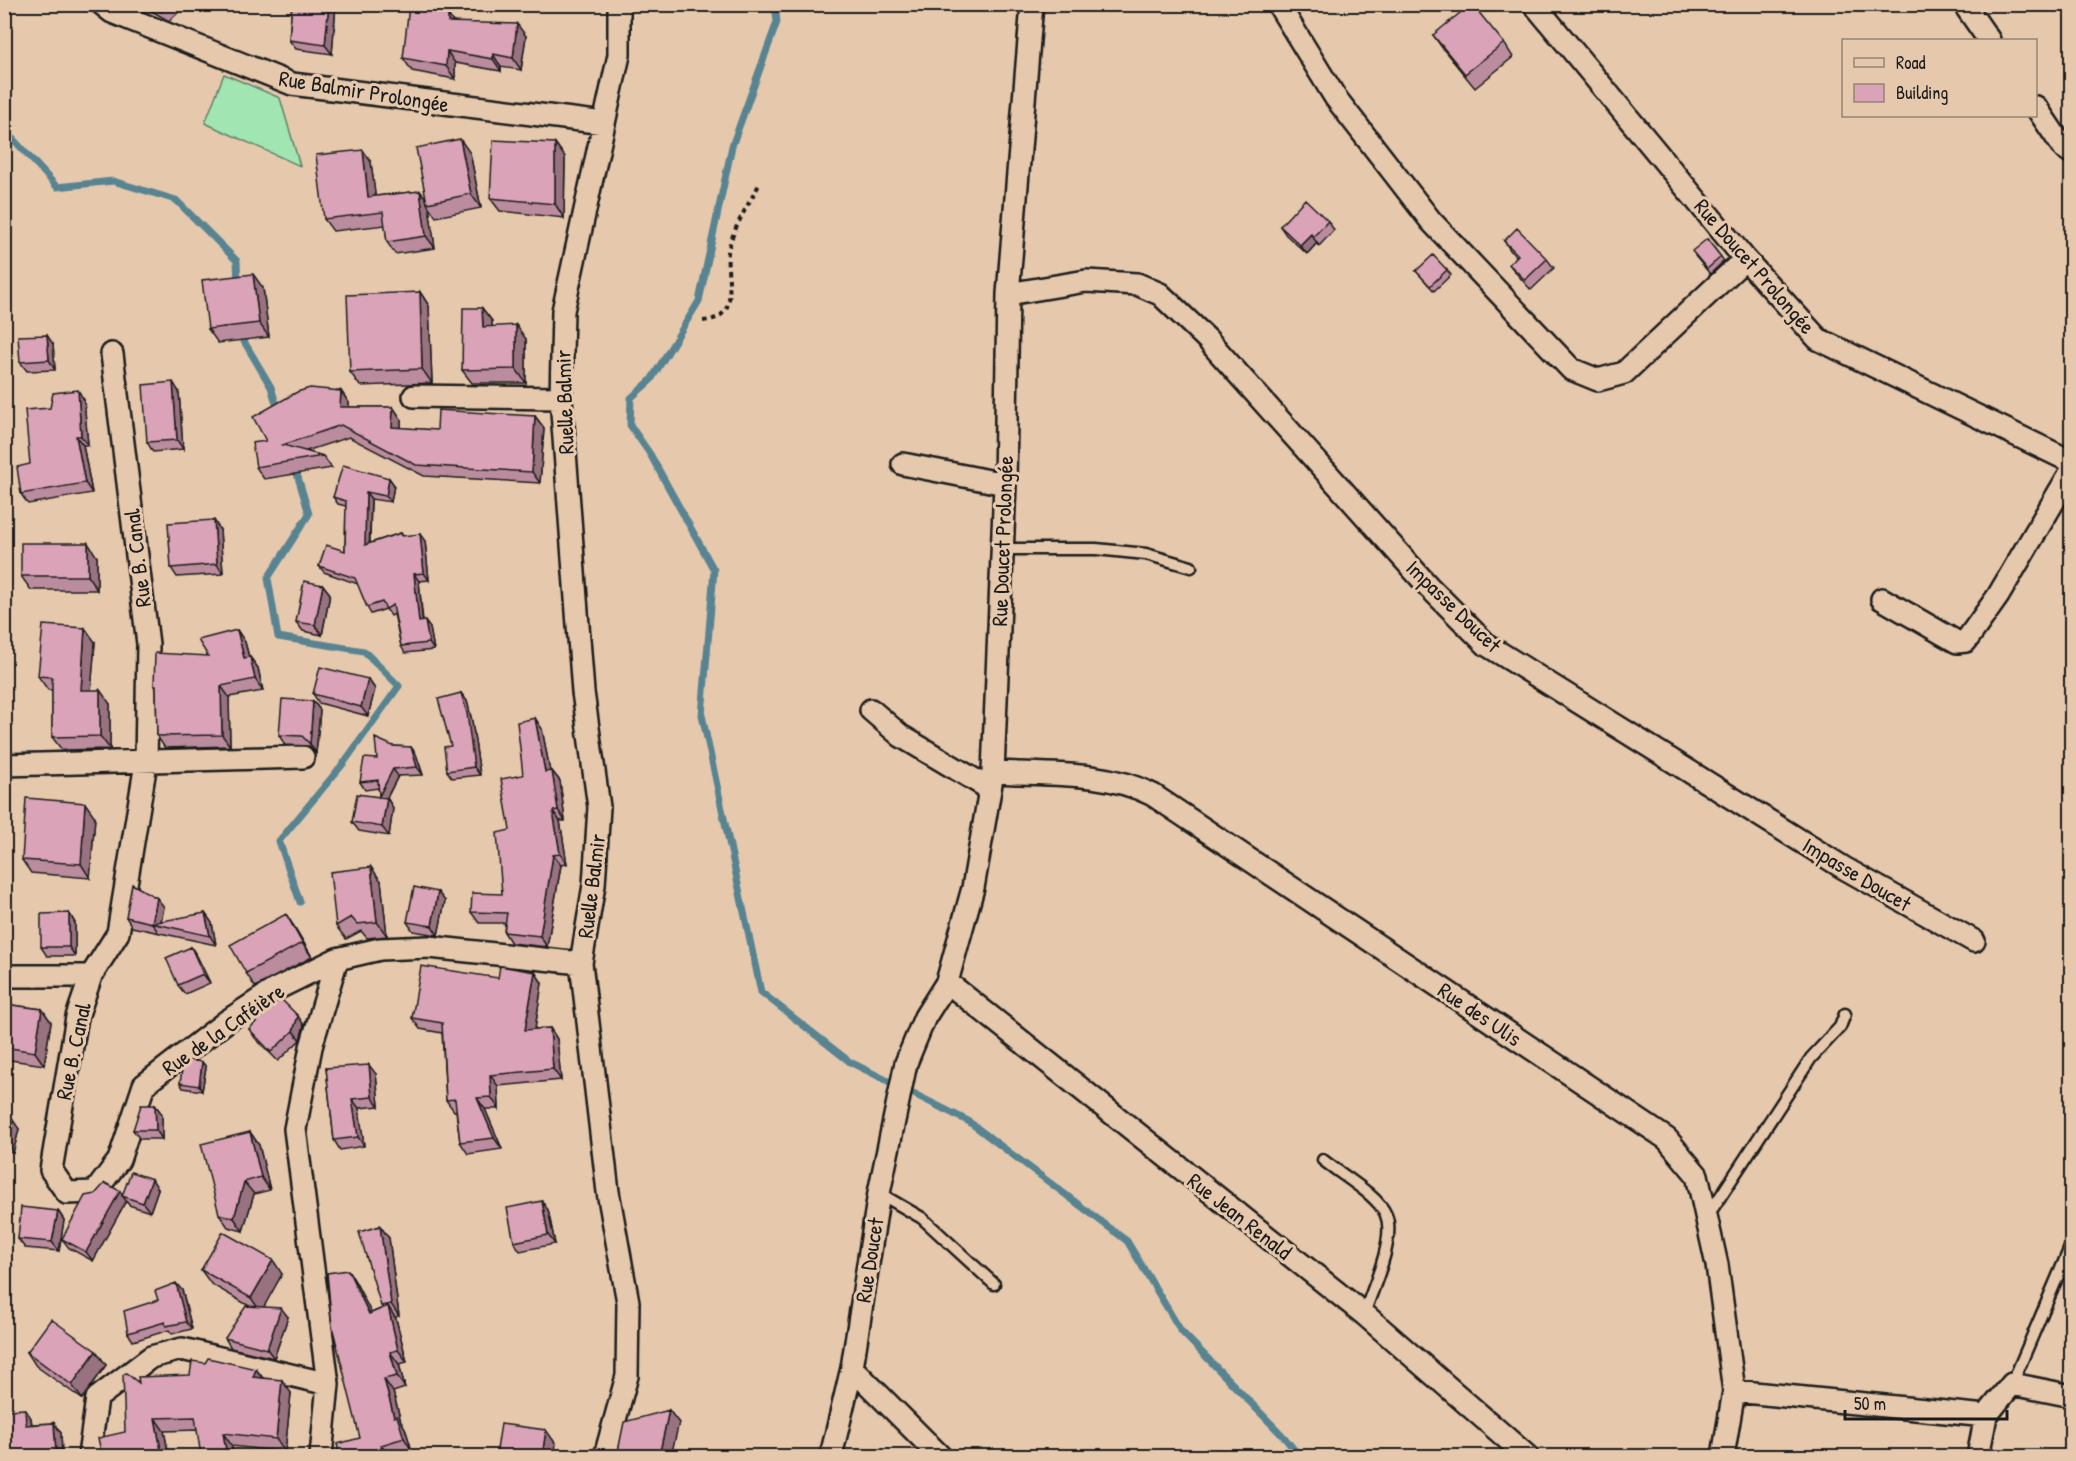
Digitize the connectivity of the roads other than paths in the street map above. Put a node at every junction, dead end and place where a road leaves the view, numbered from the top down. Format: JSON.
{"nodes":[{"id":1,"x":102,"y":4,"type":"edge"},
{"id":2,"x":619,"y":4,"type":"edge"},
{"id":3,"x":1032,"y":4,"type":"edge"},
{"id":4,"x":1278,"y":4,"type":"edge"},
{"id":5,"x":1534,"y":4,"type":"edge"},
{"id":6,"x":1964,"y":4,"type":"edge"},
{"id":7,"x":1988,"y":39,"type":"edge"},
{"id":8,"x":2037,"y":108,"type":"edge"},
{"id":9,"x":604,"y":123,"type":"junction"},
{"id":10,"x":2069,"y":146,"type":"edge"},
{"id":11,"x":1745,"y":259,"type":"junction"},
{"id":12,"x":1008,"y":294,"type":"junction"},
{"id":13,"x":112,"y":354,"type":"dead end"},
{"id":14,"x":414,"y":396,"type":"dead end"},
{"id":15,"x":561,"y":398,"type":"junction"},
{"id":16,"x":2072,"y":462,"type":"edge"},
{"id":17,"x":903,"y":464,"type":"dead end"},
{"id":18,"x":2072,"y":470,"type":"edge"},
{"id":19,"x":1005,"y":484,"type":"junction"},
{"id":20,"x":1003,"y":549,"type":"junction"},
{"id":21,"x":1191,"y":567,"type":"dead end"},
{"id":22,"x":1882,"y":599,"type":"dead end"},
{"id":23,"x":872,"y":710,"type":"dead end"},
{"id":24,"x":303,"y":757,"type":"dead end"},
{"id":25,"x":146,"y":763,"type":"junction"},
{"id":26,"x":4,"y":765,"type":"edge"},
{"id":27,"x":991,"y":780,"type":"junction"},
{"id":28,"x":1974,"y":941,"type":"dead end"},
{"id":29,"x":337,"y":959,"type":"junction"},
{"id":30,"x":581,"y":963,"type":"junction"},
{"id":31,"x":4,"y":976,"type":"edge"},
{"id":32,"x":91,"y":976,"type":"junction"},
{"id":33,"x":947,"y":982,"type":"junction"},
{"id":34,"x":1845,"y":1014,"type":"dead end"},
{"id":35,"x":906,"y":1064,"type":"joint"},
{"id":36,"x":1323,"y":1160,"type":"dead end"},
{"id":37,"x":51,"y":1170,"type":"joint"},
{"id":38,"x":879,"y":1193,"type":"junction"},
{"id":39,"x":1707,"y":1218,"type":"junction"},
{"id":40,"x":2072,"y":1243,"type":"edge"},
{"id":41,"x":994,"y":1284,"type":"dead end"},
{"id":42,"x":1364,"y":1314,"type":"junction"},
{"id":43,"x":852,"y":1368,"type":"junction"},
{"id":44,"x":328,"y":1384,"type":"junction"},
{"id":45,"x":2012,"y":1384,"type":"junction"},
{"id":46,"x":1734,"y":1392,"type":"junction"},
{"id":47,"x":2072,"y":1396,"type":"edge"},
{"id":48,"x":1986,"y":1416,"type":"junction"},
{"id":49,"x":89,"y":1456,"type":"edge"},
{"id":50,"x":321,"y":1456,"type":"edge"},
{"id":51,"x":605,"y":1456,"type":"edge"},
{"id":52,"x":831,"y":1456,"type":"edge"},
{"id":53,"x":940,"y":1456,"type":"edge"},
{"id":54,"x":1527,"y":1456,"type":"edge"},
{"id":55,"x":1723,"y":1456,"type":"edge"},
{"id":56,"x":1978,"y":1456,"type":"edge"}],
"edges":[{"from":1,"to":9,"type":"street","name":"Rue Balmir Prolongée"},
{"from":2,"to":9,"type":"street","name":"Ruelle Balmir"},
{"from":3,"to":12,"type":"street","name":"Rue Doucet Prolongée"},
{"from":4,"to":11,"type":"street"},
{"from":5,"to":11,"type":"street","name":"Rue Doucet Prolongée"},
{"from":6,"to":7,"type":"street"},
{"from":8,"to":10,"type":"street"},
{"from":9,"to":15,"type":"street","name":"Ruelle Balmir"},
{"from":11,"to":16,"type":"street","name":"Rue Doucet Prolongée"},
{"from":12,"to":19,"type":"street","name":"Rue Doucet Prolongée"},
{"from":12,"to":28,"type":"street","name":"Impasse Doucet"},
{"from":13,"to":25,"type":"street","name":"Rue B. Canal"},
{"from":14,"to":15,"type":"street"},
{"from":15,"to":30,"type":"street","name":"Ruelle Balmir"},
{"from":17,"to":19,"type":"street"},
{"from":18,"to":22,"type":"street"},
{"from":19,"to":20,"type":"street","name":"Rue Doucet Prolongée"},
{"from":20,"to":21,"type":"lane"},
{"from":20,"to":27,"type":"street","name":"Rue Doucet Prolongée"},
{"from":23,"to":27,"type":"street"},
{"from":24,"to":25,"type":"street"},
{"from":25,"to":26,"type":"street"},
{"from":25,"to":32,"type":"street","name":"Rue B. Canal"},
{"from":27,"to":33,"type":"street","name":"Rue Doucet Prolongée"},
{"from":27,"to":39,"type":"street","name":"Rue des Ulis"},
{"from":29,"to":30,"type":"street","name":"Rue de la Caféière"},
{"from":29,"to":37,"type":"street","name":"Rue de la Caféière"},
{"from":29,"to":44,"type":"street"},
{"from":30,"to":51,"type":"street","name":"Ruelle Balmir"},
{"from":31,"to":32,"type":"street"},
{"from":32,"to":37,"type":"street","name":"Rue B. Canal"},
{"from":33,"to":35,"type":"street","name":"Rue Doucet Prolongée"},
{"from":33,"to":42,"type":"street","name":"Rue Jean Renald"},
{"from":34,"to":39,"type":"lane"},
{"from":35,"to":38,"type":"street","name":"Rue Doucet"},
{"from":36,"to":42,"type":"lane"},
{"from":38,"to":41,"type":"lane"},
{"from":38,"to":43,"type":"street","name":"Rue Doucet"},
{"from":39,"to":46,"type":"street","name":"Rue des Ulis"},
{"from":40,"to":45,"type":"lane"},
{"from":42,"to":54,"type":"street","name":"Rue Jean Renald"},
{"from":43,"to":52,"type":"street","name":"Rue Doucet"},
{"from":43,"to":53,"type":"street"},
{"from":44,"to":49,"type":"street"},
{"from":44,"to":50,"type":"street"},
{"from":45,"to":47,"type":"street"},
{"from":45,"to":48,"type":"street"},
{"from":46,"to":48,"type":"street"},
{"from":46,"to":55,"type":"street","name":"Rue des Ulis"},
{"from":48,"to":56,"type":"street"}]}
